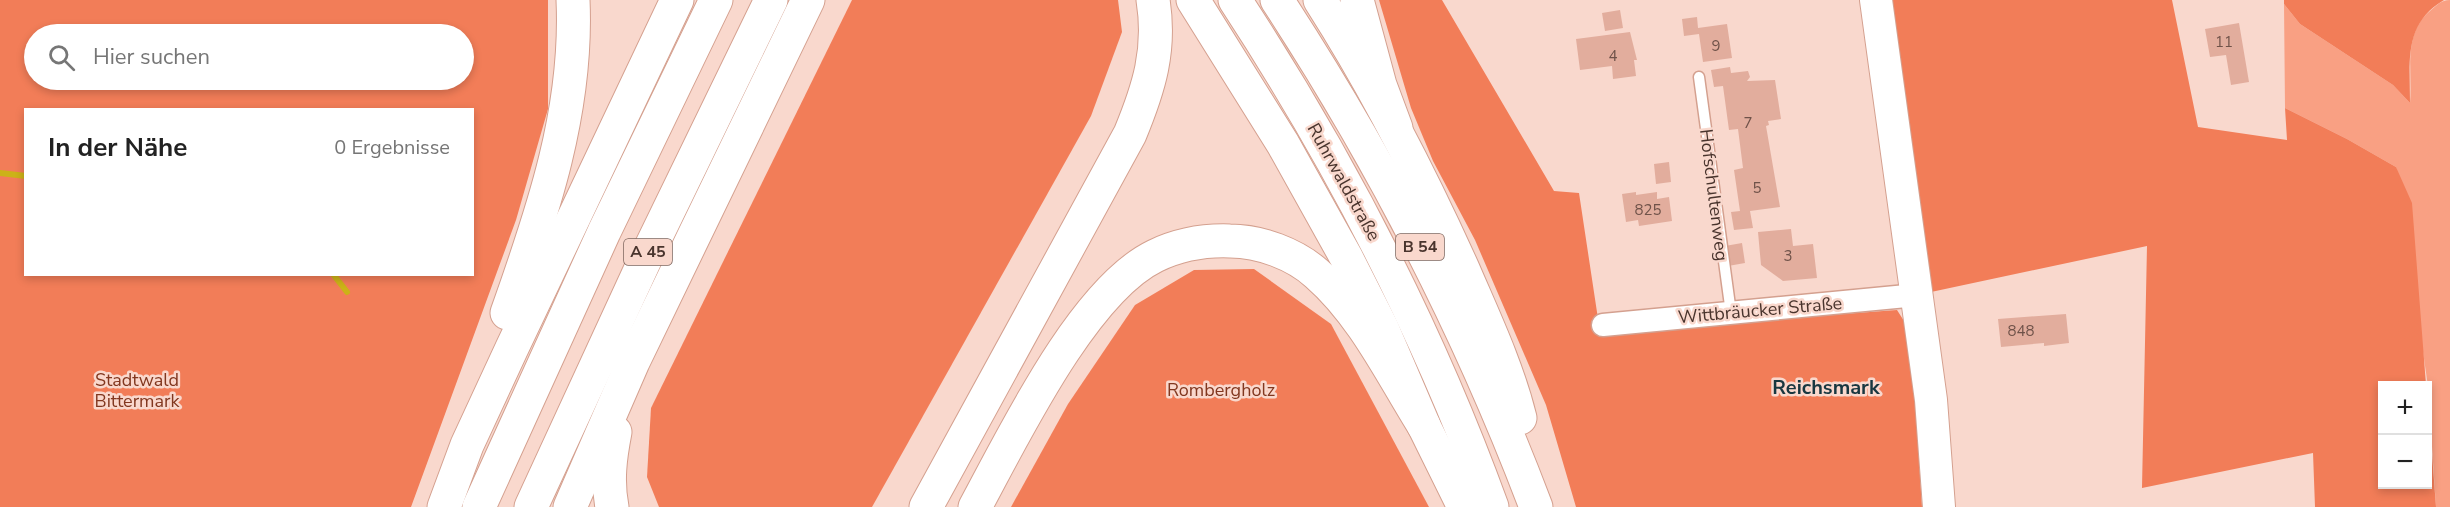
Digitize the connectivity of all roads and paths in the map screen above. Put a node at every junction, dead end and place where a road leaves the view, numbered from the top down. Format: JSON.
{"nodes":[{"id":1,"x":573,"y":0,"type":"edge"},
{"id":2,"x":676,"y":0,"type":"edge"},
{"id":3,"x":716,"y":0,"type":"edge"},
{"id":4,"x":771,"y":0,"type":"edge"},
{"id":5,"x":808,"y":0,"type":"edge"},
{"id":6,"x":1152,"y":0,"type":"edge"},
{"id":7,"x":1193,"y":0,"type":"edge"},
{"id":8,"x":1234,"y":0,"type":"edge"},
{"id":9,"x":1277,"y":0,"type":"edge"},
{"id":10,"x":1320,"y":0,"type":"edge"},
{"id":11,"x":1357,"y":0,"type":"edge"},
{"id":12,"x":1876,"y":0,"type":"edge"},
{"id":13,"x":1699,"y":77,"type":"dead end"},
{"id":14,"x":1396,"y":128,"type":"junction"},
{"id":15,"x":1917,"y":296,"type":"junction"},
{"id":16,"x":1731,"y":313,"type":"junction"},
{"id":17,"x":1603,"y":325,"type":"dead end"},
{"id":18,"x":633,"y":363,"type":"junction"},
{"id":19,"x":1424,"y":426,"type":"junction"},
{"id":20,"x":467,"y":445,"type":"junction"},
{"id":21,"x":444,"y":507,"type":"edge"},
{"id":22,"x":479,"y":507,"type":"edge"},
{"id":23,"x":531,"y":507,"type":"edge"},
{"id":24,"x":570,"y":507,"type":"edge"},
{"id":25,"x":612,"y":507,"type":"edge"},
{"id":26,"x":926,"y":507,"type":"edge"},
{"id":27,"x":975,"y":507,"type":"edge"},
{"id":28,"x":1464,"y":507,"type":"edge"},
{"id":29,"x":1492,"y":507,"type":"edge"},
{"id":30,"x":1536,"y":507,"type":"edge"},
{"id":31,"x":1542,"y":507,"type":"edge"},
{"id":32,"x":1939,"y":507,"type":"edge"}],
"edges":[{"from":1,"to":20,"type":"highway"},
{"from":2,"to":20,"type":"highway"},
{"from":3,"to":22,"type":"highway","number":"A 45"},
{"from":4,"to":23,"type":"highway","number":"A 45"},
{"from":5,"to":18,"type":"highway"},
{"from":6,"to":26,"type":"highway"},
{"from":7,"to":19,"type":"highway"},
{"from":8,"to":29,"type":"highway","name":"Ruhrwaldstraße","number":"B 54"},
{"from":9,"to":30,"type":"highway","number":"B 54"},
{"from":10,"to":14,"type":"highway"},
{"from":11,"to":14,"type":"highway"},
{"from":12,"to":15,"type":"main road"},
{"from":13,"to":16,"type":"lane","name":"Hofschultenweg"},
{"from":14,"to":31,"type":"highway"},
{"from":15,"to":16,"type":"street","name":"Wittbräucker Straße"},
{"from":15,"to":32,"type":"main road"},
{"from":16,"to":17,"type":"street","name":"Wittbräucker Straße"},
{"from":18,"to":24,"type":"highway"},
{"from":18,"to":25,"type":"highway"},
{"from":19,"to":27,"type":"highway"},
{"from":19,"to":28,"type":"highway"},
{"from":20,"to":21,"type":"highway"}]}
